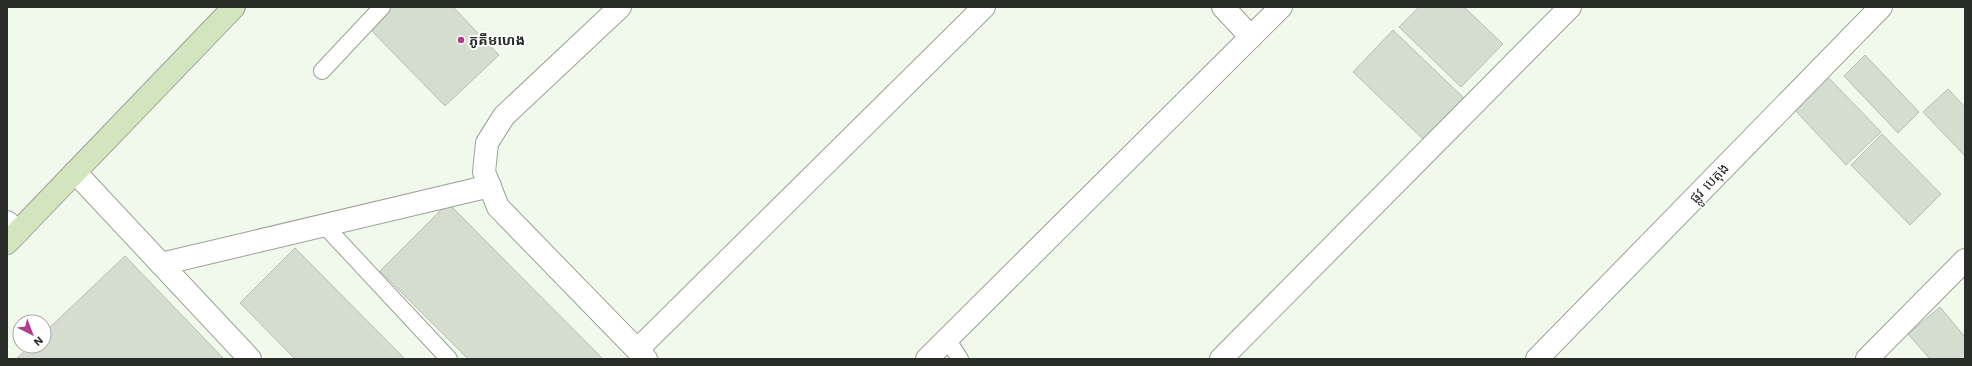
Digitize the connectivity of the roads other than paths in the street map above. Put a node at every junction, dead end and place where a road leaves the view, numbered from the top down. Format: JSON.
{"nodes":[{"id":1,"x":234,"y":7,"type":"edge"},
{"id":2,"x":382,"y":7,"type":"edge"},
{"id":3,"x":620,"y":7,"type":"edge"},
{"id":4,"x":984,"y":7,"type":"edge"},
{"id":5,"x":1223,"y":7,"type":"edge"},
{"id":6,"x":1281,"y":7,"type":"edge"},
{"id":7,"x":1570,"y":7,"type":"edge"},
{"id":8,"x":1881,"y":7,"type":"edge"},
{"id":9,"x":1251,"y":37,"type":"junction"},
{"id":10,"x":322,"y":71,"type":"dead end"},
{"id":11,"x":76,"y":172,"type":"junction"},
{"id":12,"x":490,"y":186,"type":"junction"},
{"id":13,"x":324,"y":225,"type":"junction"},
{"id":14,"x":11,"y":232,"type":"edge"},
{"id":15,"x":1965,"y":260,"type":"edge"},
{"id":16,"x":161,"y":264,"type":"junction"},
{"id":17,"x":948,"y":339,"type":"junction"},
{"id":18,"x":642,"y":354,"type":"edge"},
{"id":19,"x":250,"y":359,"type":"edge"},
{"id":20,"x":449,"y":359,"type":"edge"},
{"id":21,"x":927,"y":359,"type":"edge"},
{"id":22,"x":960,"y":359,"type":"edge"},
{"id":23,"x":1221,"y":359,"type":"edge"},
{"id":24,"x":1537,"y":359,"type":"edge"},
{"id":25,"x":1867,"y":359,"type":"edge"}],
"edges":[{"from":1,"to":11,"type":"main road"},
{"from":2,"to":10,"type":"lane"},
{"from":3,"to":12,"type":"street"},
{"from":4,"to":18,"type":"street"},
{"from":5,"to":9,"type":"street"},
{"from":6,"to":9,"type":"street"},
{"from":7,"to":23,"type":"street"},
{"from":8,"to":24,"type":"street","name":"ផ្លូវ បេតុង"},
{"from":9,"to":17,"type":"street"},
{"from":11,"to":14,"type":"main road"},
{"from":11,"to":16,"type":"street"},
{"from":12,"to":13,"type":"street"},
{"from":12,"to":18,"type":"street"},
{"from":13,"to":16,"type":"street"},
{"from":13,"to":20,"type":"lane"},
{"from":15,"to":25,"type":"street"},
{"from":16,"to":19,"type":"street"},
{"from":17,"to":21,"type":"street"},
{"from":17,"to":22,"type":"lane"}]}
